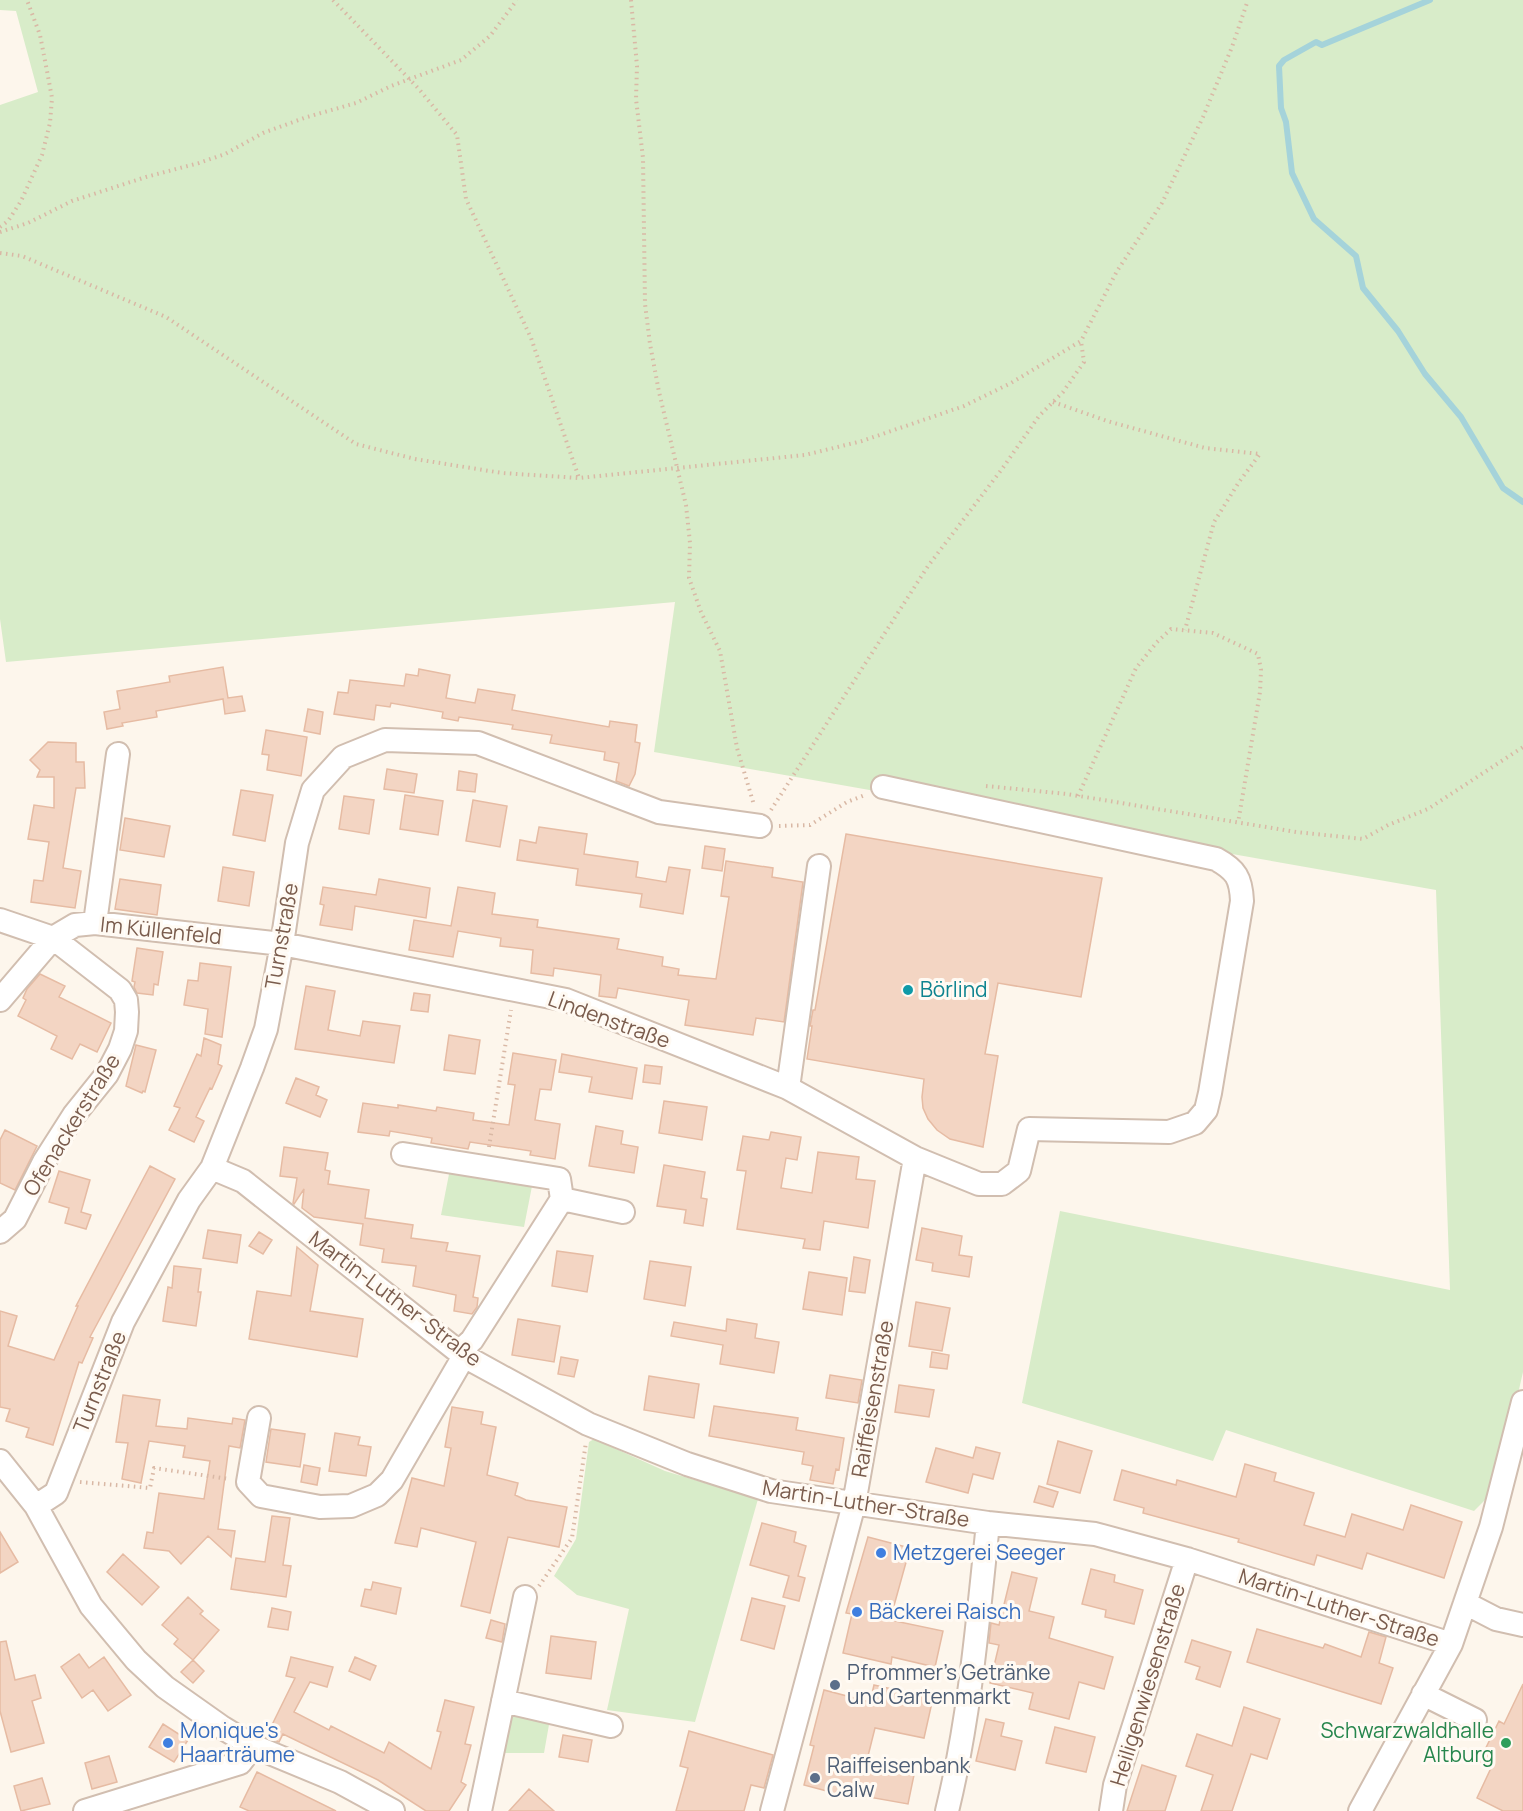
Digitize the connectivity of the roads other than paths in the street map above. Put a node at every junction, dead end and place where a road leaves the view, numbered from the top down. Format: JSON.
{"nodes":[{"id":1,"x":118,"y":754,"type":"dead end"},
{"id":2,"x":883,"y":788,"type":"road end"},
{"id":3,"x":760,"y":826,"type":"road end"},
{"id":4,"x":819,"y":866,"type":"dead end"},
{"id":5,"x":0,"y":920,"type":"edge"},
{"id":6,"x":95,"y":923,"type":"junction"},
{"id":7,"x":52,"y":938,"type":"junction"},
{"id":8,"x":282,"y":944,"type":"junction"},
{"id":9,"x":0,"y":1000,"type":"edge"},
{"id":10,"x":788,"y":1088,"type":"junction"},
{"id":11,"x":403,"y":1155,"type":"dead end"},
{"id":12,"x":915,"y":1158,"type":"junction"},
{"id":13,"x":212,"y":1168,"type":"junction"},
{"id":14,"x":562,"y":1199,"type":"junction"},
{"id":15,"x":623,"y":1212,"type":"dead end"},
{"id":16,"x":0,"y":1232,"type":"edge"},
{"id":17,"x":462,"y":1354,"type":"junction"},
{"id":18,"x":1523,"y":1402,"type":"edge"},
{"id":19,"x":259,"y":1419,"type":"dead end"},
{"id":20,"x":0,"y":1461,"type":"edge"},
{"id":21,"x":854,"y":1504,"type":"junction"},
{"id":22,"x":36,"y":1506,"type":"junction"},
{"id":23,"x":988,"y":1523,"type":"junction"},
{"id":24,"x":1187,"y":1559,"type":"junction"},
{"id":25,"x":525,"y":1597,"type":"road end"},
{"id":26,"x":1465,"y":1603,"type":"junction"},
{"id":27,"x":1523,"y":1625,"type":"edge"},
{"id":28,"x":1451,"y":1644,"type":"junction"},
{"id":29,"x":1423,"y":1694,"type":"junction"},
{"id":30,"x":503,"y":1701,"type":"junction"},
{"id":31,"x":1475,"y":1720,"type":"dead end"},
{"id":32,"x":610,"y":1726,"type":"dead end"},
{"id":33,"x":254,"y":1746,"type":"junction"},
{"id":34,"x":86,"y":1811,"type":"edge"},
{"id":35,"x":393,"y":1811,"type":"edge"},
{"id":36,"x":480,"y":1811,"type":"edge"},
{"id":37,"x":772,"y":1811,"type":"edge"},
{"id":38,"x":947,"y":1811,"type":"edge"},
{"id":39,"x":1111,"y":1811,"type":"edge"},
{"id":40,"x":1360,"y":1811,"type":"edge"}],
"edges":[{"from":1,"to":6,"type":"street"},
{"from":2,"to":12,"type":"street","name":"Lindenstraße"},
{"from":3,"to":8,"type":"street","name":"Turnstraße"},
{"from":4,"to":10,"type":"street"},
{"from":5,"to":7,"type":"street","name":"Ofenackerstraße"},
{"from":6,"to":7,"type":"street","name":"Im Küllenfeld"},
{"from":6,"to":8,"type":"street","name":"Im Küllenfeld"},
{"from":7,"to":9,"type":"street","name":"Im Küllenfeld"},
{"from":7,"to":16,"type":"street","name":"Ofenackerstraße"},
{"from":8,"to":10,"type":"street","name":"Lindenstraße"},
{"from":8,"to":13,"type":"street","name":"Turnstraße"},
{"from":10,"to":12,"type":"street","name":"Lindenstraße"},
{"from":11,"to":14,"type":"street"},
{"from":12,"to":21,"type":"street","name":"Raiffeisenstraße"},
{"from":13,"to":17,"type":"street","name":"Martin-Luther-Straße"},
{"from":13,"to":22,"type":"street","name":"Turnstraße"},
{"from":14,"to":15,"type":"street"},
{"from":14,"to":17,"type":"street"},
{"from":17,"to":19,"type":"street"},
{"from":17,"to":21,"type":"street","name":"Martin-Luther-Straße"},
{"from":18,"to":26,"type":"street"},
{"from":20,"to":22,"type":"street"},
{"from":21,"to":23,"type":"street","name":"Martin-Luther-Straße"},
{"from":21,"to":37,"type":"street","name":"Raiffeisenstraße"},
{"from":22,"to":33,"type":"street"},
{"from":23,"to":24,"type":"street","name":"Martin-Luther-Straße"},
{"from":23,"to":38,"type":"street"},
{"from":24,"to":28,"type":"street","name":"Martin-Luther-Straße"},
{"from":24,"to":39,"type":"street","name":"Heiligenwiesenstraße"},
{"from":25,"to":30,"type":"street"},
{"from":26,"to":27,"type":"street"},
{"from":26,"to":28,"type":"street"},
{"from":28,"to":29,"type":"street"},
{"from":29,"to":31,"type":"street"},
{"from":29,"to":40,"type":"street"},
{"from":30,"to":32,"type":"street"},
{"from":30,"to":36,"type":"street"},
{"from":33,"to":34,"type":"street"},
{"from":33,"to":35,"type":"street"}]}
